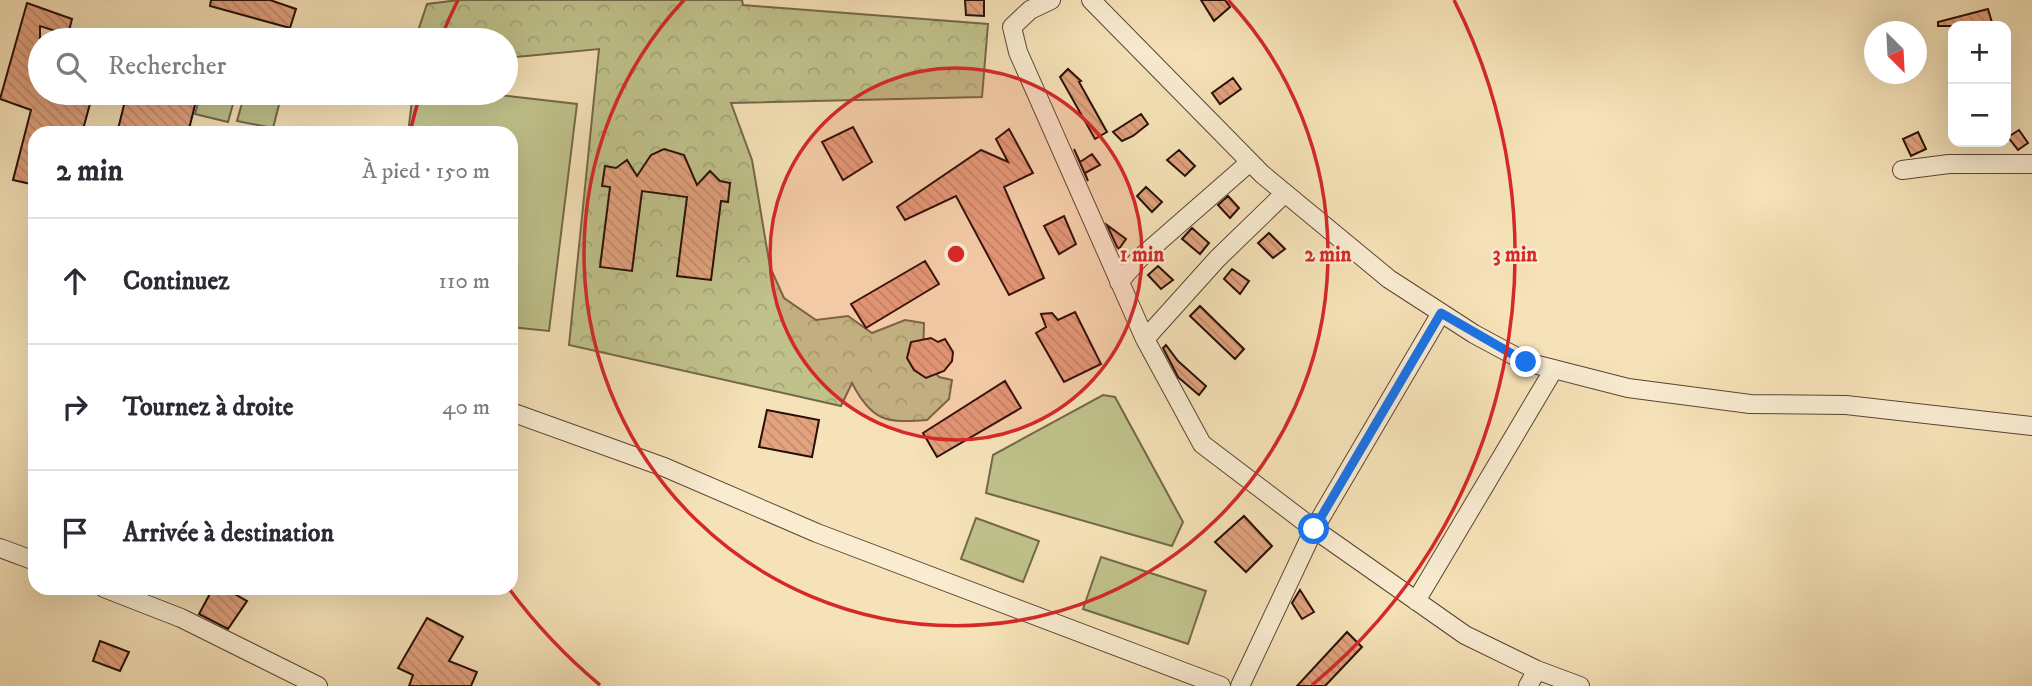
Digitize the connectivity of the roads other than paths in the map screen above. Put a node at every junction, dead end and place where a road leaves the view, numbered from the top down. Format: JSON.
{"nodes":[{"id":1,"x":1051,"y":0,"type":"edge"},
{"id":2,"x":1091,"y":0,"type":"edge"},
{"id":3,"x":1250,"y":162,"type":"junction"},
{"id":4,"x":2032,"y":164,"type":"edge"},
{"id":5,"x":1902,"y":170,"type":"dead end"},
{"id":6,"x":1285,"y":193,"type":"junction"},
{"id":7,"x":1119,"y":282,"type":"junction"},
{"id":8,"x":1441,"y":313,"type":"junction"},
{"id":9,"x":1145,"y":339,"type":"junction"},
{"id":10,"x":1553,"y":369,"type":"junction"},
{"id":11,"x":518,"y":415,"type":"edge"},
{"id":12,"x":2032,"y":426,"type":"edge"},
{"id":13,"x":1314,"y":529,"type":"junction"},
{"id":14,"x":0,"y":548,"type":"edge"},
{"id":15,"x":28,"y":558,"type":"edge"},
{"id":16,"x":122,"y":595,"type":"edge"},
{"id":17,"x":1416,"y":601,"type":"junction"},
{"id":18,"x":1536,"y":670,"type":"junction"},
{"id":19,"x":318,"y":686,"type":"edge"},
{"id":20,"x":1221,"y":686,"type":"edge"},
{"id":21,"x":1240,"y":686,"type":"edge"},
{"id":22,"x":1528,"y":686,"type":"edge"},
{"id":23,"x":1580,"y":686,"type":"edge"}],
"edges":[{"from":1,"to":7,"type":"street"},
{"from":2,"to":3,"type":"street"},
{"from":3,"to":6,"type":"street"},
{"from":3,"to":7,"type":"street"},
{"from":4,"to":5,"type":"street"},
{"from":6,"to":8,"type":"street"},
{"from":6,"to":9,"type":"street"},
{"from":7,"to":9,"type":"street"},
{"from":8,"to":10,"type":"street"},
{"from":8,"to":13,"type":"street"},
{"from":9,"to":13,"type":"street"},
{"from":10,"to":12,"type":"street"},
{"from":10,"to":17,"type":"street"},
{"from":11,"to":20,"type":"street"},
{"from":13,"to":17,"type":"street"},
{"from":13,"to":21,"type":"street"},
{"from":14,"to":15,"type":"street"},
{"from":16,"to":19,"type":"street"},
{"from":17,"to":18,"type":"street"},
{"from":18,"to":22,"type":"street"},
{"from":18,"to":23,"type":"street"}]}
